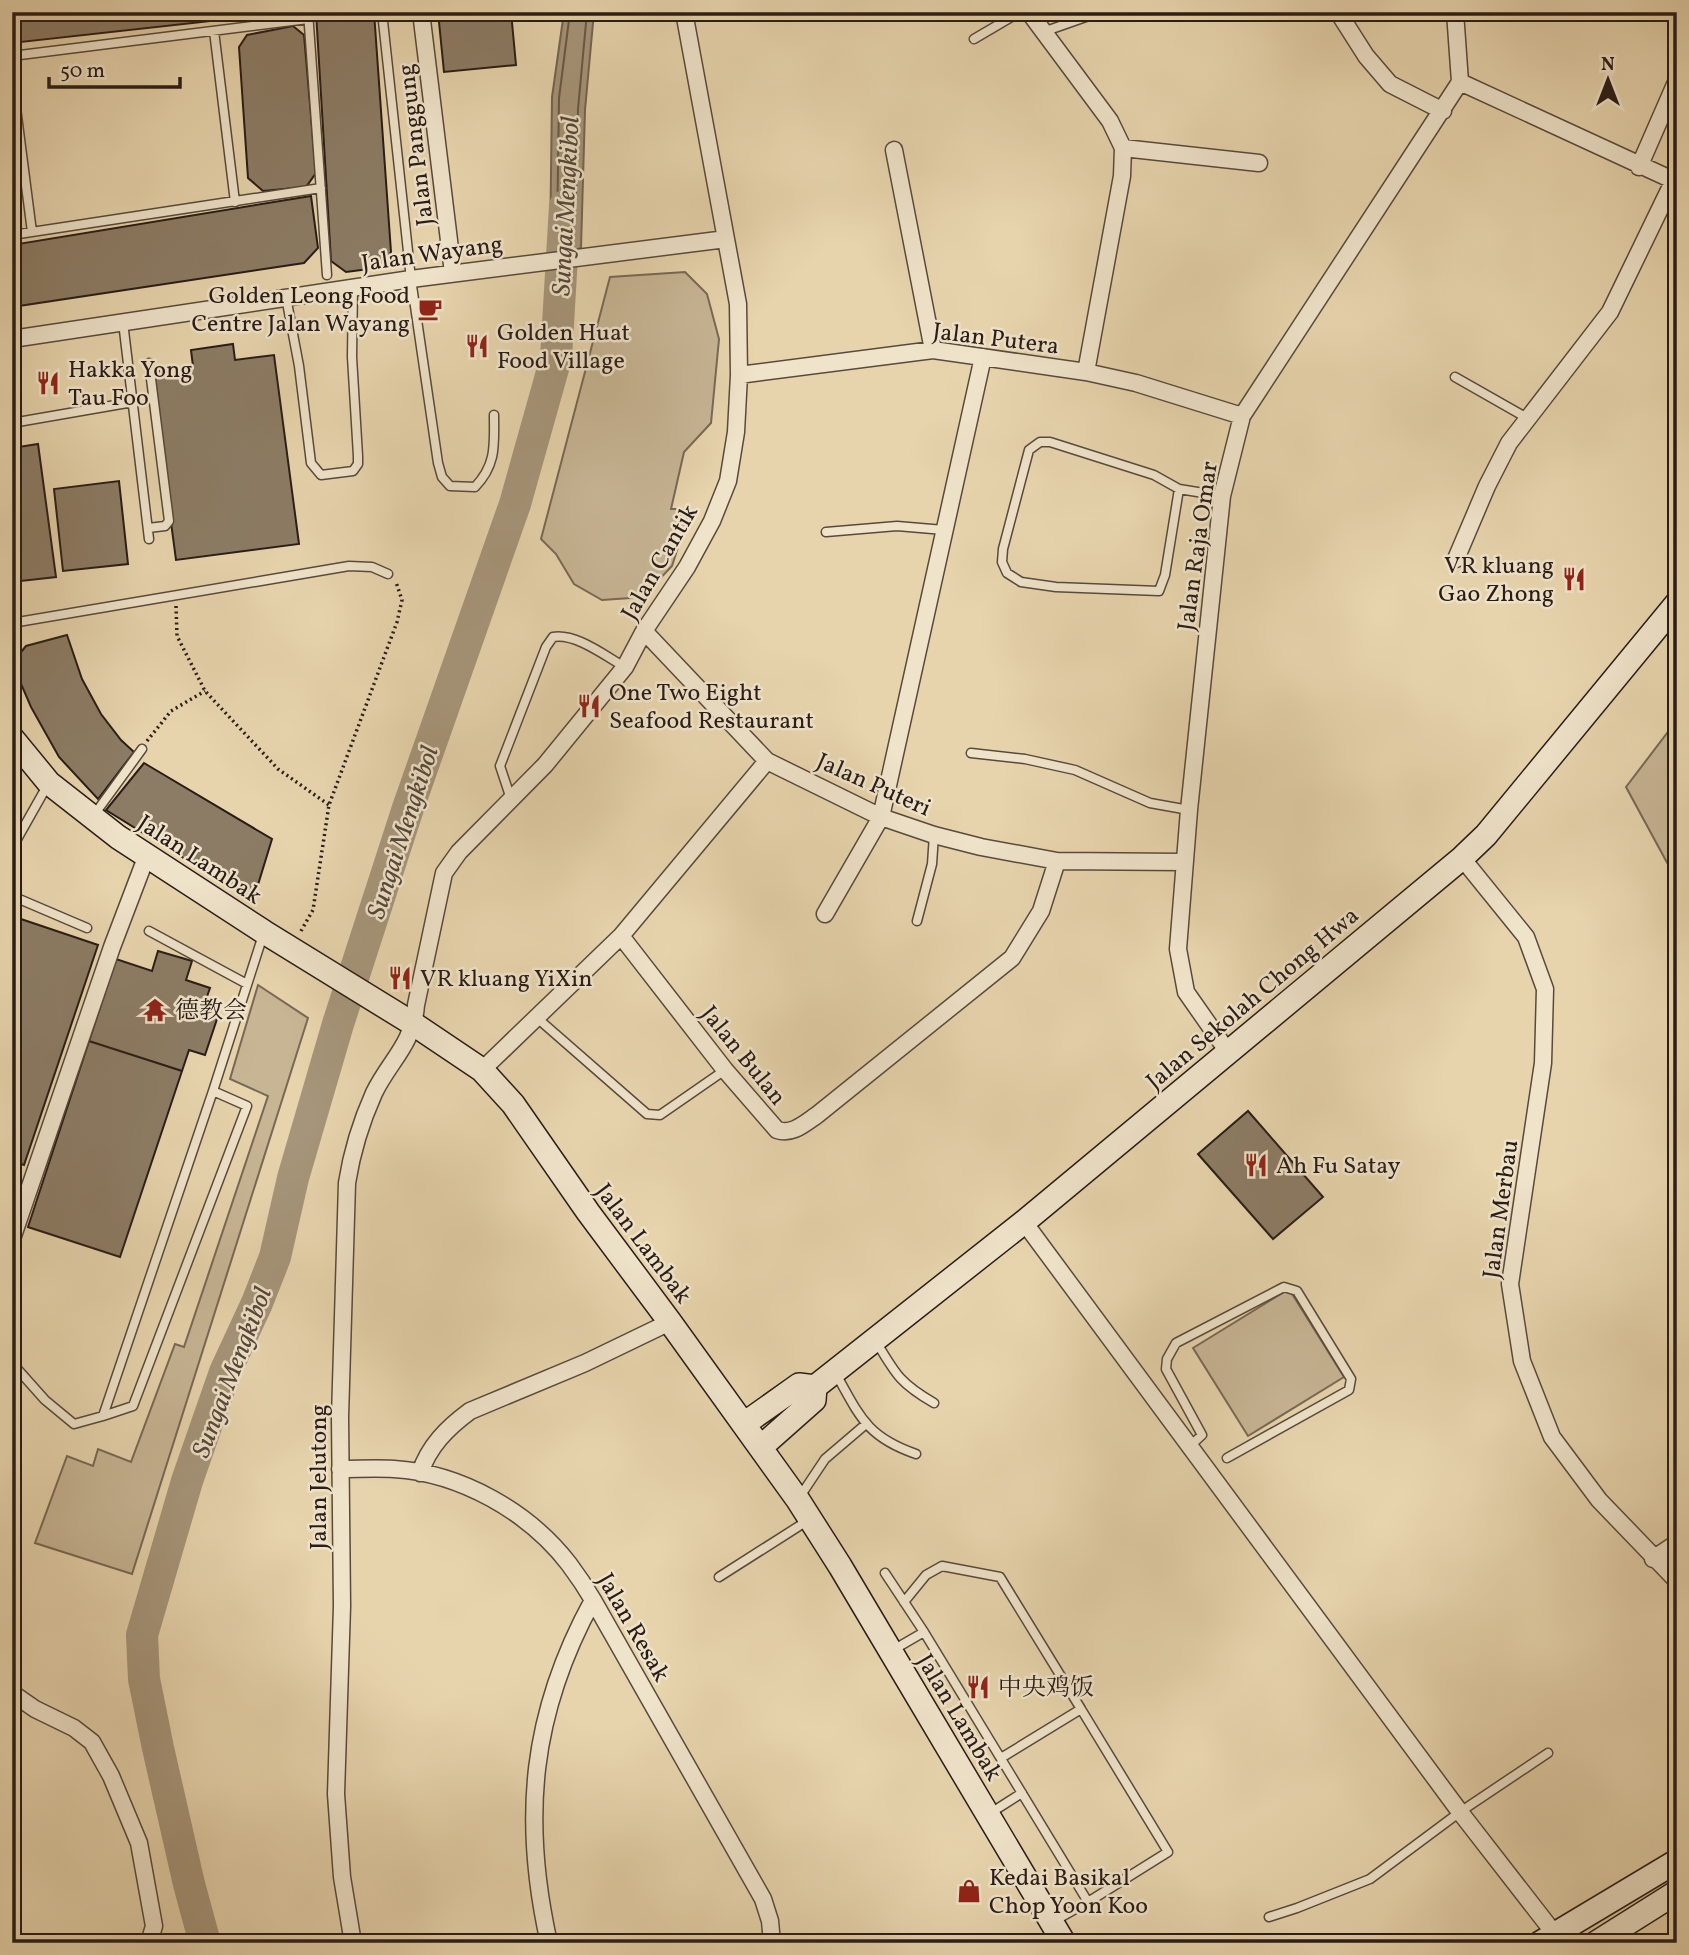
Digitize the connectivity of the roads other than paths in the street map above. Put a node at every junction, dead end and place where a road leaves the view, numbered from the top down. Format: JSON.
{"nodes":[{"id":1,"x":382,"y":12,"type":"edge"},
{"id":2,"x":421,"y":12,"type":"edge"},
{"id":3,"x":684,"y":12,"type":"edge"},
{"id":4,"x":1020,"y":12,"type":"edge"},
{"id":5,"x":1029,"y":12,"type":"edge"},
{"id":6,"x":1100,"y":12,"type":"edge"},
{"id":7,"x":1338,"y":12,"type":"edge"},
{"id":8,"x":1455,"y":12,"type":"edge"},
{"id":9,"x":308,"y":16,"type":"edge"},
{"id":10,"x":214,"y":31,"type":"junction"},
{"id":11,"x":1042,"y":32,"type":"junction"},
{"id":12,"x":974,"y":39,"type":"dead end"},
{"id":13,"x":12,"y":56,"type":"edge"},
{"id":14,"x":12,"y":77,"type":"edge"},
{"id":15,"x":1677,"y":80,"type":"edge"},
{"id":16,"x":1460,"y":82,"type":"junction"},
{"id":17,"x":1443,"y":111,"type":"junction"},
{"id":18,"x":1123,"y":148,"type":"junction"},
{"id":19,"x":894,"y":150,"type":"dead end"},
{"id":20,"x":1259,"y":163,"type":"dead end"},
{"id":21,"x":1639,"y":167,"type":"junction"},
{"id":22,"x":1675,"y":182,"type":"edge"},
{"id":23,"x":321,"y":188,"type":"junction"},
{"id":24,"x":235,"y":202,"type":"junction"},
{"id":25,"x":32,"y":232,"type":"junction"},
{"id":26,"x":12,"y":235,"type":"edge"},
{"id":27,"x":726,"y":239,"type":"junction"},
{"id":28,"x":453,"y":273,"type":"junction"},
{"id":29,"x":327,"y":275,"type":"dead end"},
{"id":30,"x":411,"y":279,"type":"junction"},
{"id":31,"x":353,"y":287,"type":"junction"},
{"id":32,"x":286,"y":297,"type":"junction"},
{"id":33,"x":123,"y":321,"type":"junction"},
{"id":34,"x":12,"y":339,"type":"edge"},
{"id":35,"x":933,"y":350,"type":"junction"},
{"id":36,"x":983,"y":357,"type":"junction"},
{"id":37,"x":149,"y":363,"type":"dead end"},
{"id":38,"x":1086,"y":372,"type":"junction"},
{"id":39,"x":738,"y":375,"type":"junction"},
{"id":40,"x":1455,"y":377,"type":"dead end"},
{"id":41,"x":133,"y":402,"type":"junction"},
{"id":42,"x":494,"y":415,"type":"dead end"},
{"id":43,"x":1242,"y":416,"type":"junction"},
{"id":44,"x":1527,"y":418,"type":"junction"},
{"id":45,"x":12,"y":423,"type":"edge"},
{"id":46,"x":1179,"y":489,"type":"junction"},
{"id":47,"x":1222,"y":496,"type":"junction"},
{"id":48,"x":148,"y":528,"type":"junction"},
{"id":49,"x":944,"y":530,"type":"junction"},
{"id":50,"x":826,"y":532,"type":"dead end"},
{"id":51,"x":149,"y":539,"type":"dead end"},
{"id":52,"x":1456,"y":559,"type":"dead end"},
{"id":53,"x":388,"y":574,"type":"road end"},
{"id":54,"x":1677,"y":603,"type":"edge"},
{"id":55,"x":12,"y":623,"type":"edge"},
{"id":56,"x":644,"y":631,"type":"junction"},
{"id":57,"x":625,"y":667,"type":"junction"},
{"id":58,"x":12,"y":738,"type":"edge"},
{"id":59,"x":142,"y":749,"type":"road end"},
{"id":60,"x":971,"y":753,"type":"dead end"},
{"id":61,"x":767,"y":761,"type":"junction"},
{"id":62,"x":49,"y":783,"type":"junction"},
{"id":63,"x":512,"y":799,"type":"junction"},
{"id":64,"x":1188,"y":810,"type":"junction"},
{"id":65,"x":92,"y":817,"type":"junction"},
{"id":66,"x":881,"y":817,"type":"junction"},
{"id":67,"x":934,"y":835,"type":"junction"},
{"id":68,"x":12,"y":848,"type":"edge"},
{"id":69,"x":147,"y":855,"type":"junction"},
{"id":70,"x":1462,"y":858,"type":"junction"},
{"id":71,"x":1057,"y":861,"type":"junction"},
{"id":72,"x":1184,"y":863,"type":"junction"},
{"id":73,"x":12,"y":896,"type":"edge"},
{"id":74,"x":825,"y":914,"type":"dead end"},
{"id":75,"x":917,"y":921,"type":"dead end"},
{"id":76,"x":87,"y":929,"type":"dead end"},
{"id":77,"x":149,"y":931,"type":"dead end"},
{"id":78,"x":264,"y":932,"type":"junction"},
{"id":79,"x":621,"y":936,"type":"junction"},
{"id":80,"x":247,"y":984,"type":"junction"},
{"id":81,"x":536,"y":1017,"type":"junction"},
{"id":82,"x":415,"y":1025,"type":"junction"},
{"id":83,"x":1228,"y":1052,"type":"junction"},
{"id":84,"x":482,"y":1070,"type":"junction"},
{"id":85,"x":725,"y":1070,"type":"junction"},
{"id":86,"x":213,"y":1091,"type":"junction"},
{"id":87,"x":1024,"y":1222,"type":"junction"},
{"id":88,"x":12,"y":1239,"type":"edge"},
{"id":89,"x":670,"y":1322,"type":"junction"},
{"id":90,"x":875,"y":1340,"type":"junction"},
{"id":91,"x":12,"y":1363,"type":"edge"},
{"id":92,"x":835,"y":1371,"type":"junction"},
{"id":93,"x":815,"y":1387,"type":"junction"},
{"id":94,"x":934,"y":1403,"type":"dead end"},
{"id":95,"x":103,"y":1416,"type":"junction"},
{"id":96,"x":744,"y":1424,"type":"junction"},
{"id":97,"x":866,"y":1424,"type":"junction"},
{"id":98,"x":1190,"y":1446,"type":"junction"},
{"id":99,"x":761,"y":1447,"type":"junction"},
{"id":100,"x":916,"y":1454,"type":"dead end"},
{"id":101,"x":1227,"y":1458,"type":"dead end"},
{"id":102,"x":340,"y":1469,"type":"junction"},
{"id":103,"x":419,"y":1473,"type":"junction"},
{"id":104,"x":804,"y":1510,"type":"junction"},
{"id":105,"x":1677,"y":1543,"type":"edge"},
{"id":106,"x":1653,"y":1559,"type":"junction"},
{"id":107,"x":885,"y":1573,"type":"dead end"},
{"id":108,"x":719,"y":1577,"type":"dead end"},
{"id":109,"x":1677,"y":1581,"type":"edge"},
{"id":110,"x":593,"y":1600,"type":"junction"},
{"id":111,"x":904,"y":1602,"type":"junction"},
{"id":112,"x":924,"y":1632,"type":"junction"},
{"id":113,"x":891,"y":1651,"type":"junction"},
{"id":114,"x":12,"y":1693,"type":"edge"},
{"id":115,"x":1081,"y":1709,"type":"junction"},
{"id":116,"x":1548,"y":1753,"type":"dead end"},
{"id":117,"x":1000,"y":1758,"type":"junction"},
{"id":118,"x":1022,"y":1793,"type":"junction"},
{"id":119,"x":1461,"y":1812,"type":"junction"},
{"id":120,"x":987,"y":1815,"type":"junction"},
{"id":121,"x":1677,"y":1861,"type":"edge"},
{"id":122,"x":1677,"y":1892,"type":"edge"},
{"id":123,"x":1088,"y":1902,"type":"junction"},
{"id":124,"x":1269,"y":1917,"type":"dead end"},
{"id":125,"x":1051,"y":1922,"type":"junction"},
{"id":126,"x":1547,"y":1938,"type":"edge"},
{"id":127,"x":149,"y":1943,"type":"edge"},
{"id":128,"x":353,"y":1943,"type":"edge"},
{"id":129,"x":549,"y":1943,"type":"edge"},
{"id":130,"x":772,"y":1943,"type":"edge"},
{"id":131,"x":1064,"y":1943,"type":"edge"},
{"id":132,"x":1596,"y":1943,"type":"edge"}],
"edges":[{"from":1,"to":30,"type":"lane"},
{"from":2,"to":28,"type":"street","name":"Jalan Panggung"},
{"from":3,"to":27,"type":"street","name":"Jalan Cantik"},
{"from":4,"to":12,"type":"lane"},
{"from":5,"to":11,"type":"street"},
{"from":6,"to":11,"type":"lane"},
{"from":7,"to":17,"type":"street"},
{"from":8,"to":16,"type":"street"},
{"from":9,"to":10,"type":"lane"},
{"from":9,"to":23,"type":"lane"},
{"from":10,"to":13,"type":"lane"},
{"from":10,"to":24,"type":"lane"},
{"from":11,"to":18,"type":"street"},
{"from":14,"to":25,"type":"lane"},
{"from":15,"to":21,"type":"street"},
{"from":16,"to":17,"type":"street","name":"Jalan Raja Omar"},
{"from":16,"to":21,"type":"street"},
{"from":17,"to":43,"type":"street","name":"Jalan Raja Omar"},
{"from":18,"to":20,"type":"street"},
{"from":18,"to":38,"type":"street"},
{"from":19,"to":35,"type":"street"},
{"from":21,"to":22,"type":"street"},
{"from":22,"to":44,"type":"street"},
{"from":23,"to":24,"type":"lane"},
{"from":23,"to":29,"type":"lane"},
{"from":24,"to":25,"type":"lane"},
{"from":25,"to":26,"type":"lane"},
{"from":27,"to":28,"type":"street","name":"Jalan Wayang"},
{"from":27,"to":39,"type":"street","name":"Jalan Cantik"},
{"from":28,"to":30,"type":"street","name":"Jalan Wayang"},
{"from":30,"to":31,"type":"street","name":"Jalan Wayang"},
{"from":30,"to":42,"type":"lane"},
{"from":31,"to":32,"type":"street","name":"Jalan Wayang"},
{"from":31,"to":32,"type":"lane"},
{"from":32,"to":33,"type":"street","name":"Jalan Wayang"},
{"from":33,"to":34,"type":"street","name":"Jalan Wayang"},
{"from":33,"to":41,"type":"lane"},
{"from":35,"to":36,"type":"street","name":"Jalan Putera"},
{"from":35,"to":39,"type":"street","name":"Jalan Putera"},
{"from":36,"to":38,"type":"street","name":"Jalan Putera"},
{"from":36,"to":49,"type":"street"},
{"from":37,"to":48,"type":"lane"},
{"from":38,"to":43,"type":"street","name":"Jalan Putera"},
{"from":39,"to":56,"type":"street","name":"Jalan Cantik"},
{"from":40,"to":44,"type":"lane"},
{"from":41,"to":45,"type":"lane"},
{"from":41,"to":48,"type":"lane"},
{"from":43,"to":47,"type":"street","name":"Jalan Raja Omar"},
{"from":44,"to":52,"type":"street"},
{"from":46,"to":46,"type":"lane"},
{"from":46,"to":47,"type":"lane"},
{"from":47,"to":64,"type":"street","name":"Jalan Raja Omar"},
{"from":48,"to":51,"type":"lane"},
{"from":49,"to":50,"type":"lane"},
{"from":49,"to":66,"type":"street"},
{"from":53,"to":55,"type":"lane"},
{"from":54,"to":70,"type":"street","name":"Jalan Sekolah Chong Hwa"},
{"from":56,"to":57,"type":"street","name":"Jalan Cantik"},
{"from":56,"to":61,"type":"street","name":"Jalan Puteri"},
{"from":57,"to":63,"type":"street","name":"Jalan Cantik"},
{"from":57,"to":63,"type":"lane"},
{"from":58,"to":62,"type":"street","name":"Jalan Lambak"},
{"from":59,"to":65,"type":"lane"},
{"from":60,"to":64,"type":"lane"},
{"from":61,"to":66,"type":"street","name":"Jalan Puteri"},
{"from":61,"to":79,"type":"street"},
{"from":62,"to":65,"type":"street","name":"Jalan Lambak"},
{"from":62,"to":68,"type":"lane"},
{"from":63,"to":82,"type":"street","name":"Jalan Cantik"},
{"from":64,"to":72,"type":"street","name":"Jalan Raja Omar"},
{"from":65,"to":69,"type":"street","name":"Jalan Lambak"},
{"from":66,"to":67,"type":"street","name":"Jalan Puteri"},
{"from":66,"to":74,"type":"street"},
{"from":67,"to":71,"type":"street","name":"Jalan Puteri"},
{"from":67,"to":75,"type":"lane"},
{"from":69,"to":78,"type":"street","name":"Jalan Lambak"},
{"from":69,"to":88,"type":"street"},
{"from":70,"to":83,"type":"street","name":"Jalan Sekolah Chong Hwa"},
{"from":70,"to":106,"type":"street","name":"Jalan Merbau"},
{"from":71,"to":72,"type":"street","name":"Jalan Puteri"},
{"from":71,"to":85,"type":"street","name":"Jalan Bulan"},
{"from":72,"to":83,"type":"street","name":"Jalan Raja Omar"},
{"from":73,"to":76,"type":"lane"},
{"from":77,"to":80,"type":"lane"},
{"from":78,"to":80,"type":"lane"},
{"from":78,"to":82,"type":"street","name":"Jalan Lambak"},
{"from":79,"to":81,"type":"street"},
{"from":79,"to":85,"type":"street","name":"Jalan Bulan"},
{"from":80,"to":86,"type":"lane"},
{"from":81,"to":84,"type":"street"},
{"from":81,"to":85,"type":"lane"},
{"from":82,"to":84,"type":"street","name":"Jalan Lambak"},
{"from":82,"to":102,"type":"street","name":"Jalan Jelutong"},
{"from":83,"to":87,"type":"street","name":"Jalan Sekolah Chong Hwa"},
{"from":84,"to":89,"type":"street","name":"Jalan Lambak"},
{"from":86,"to":95,"type":"lane"},
{"from":86,"to":95,"type":"lane"},
{"from":87,"to":90,"type":"street","name":"Jalan Sekolah Chong Hwa"},
{"from":87,"to":98,"type":"street"},
{"from":89,"to":96,"type":"street","name":"Jalan Lambak"},
{"from":89,"to":103,"type":"street"},
{"from":90,"to":92,"type":"street","name":"Jalan Sekolah Chong Hwa"},
{"from":90,"to":94,"type":"lane"},
{"from":91,"to":95,"type":"lane"},
{"from":92,"to":93,"type":"street","name":"Jalan Sekolah Chong Hwa"},
{"from":92,"to":97,"type":"lane"},
{"from":93,"to":96,"type":"street","name":"Jalan Sekolah Chong Hwa"},
{"from":93,"to":99,"type":"street","name":"Jalan Sekolah Chong Hwa"},
{"from":96,"to":99,"type":"street","name":"Jalan Lambak"},
{"from":97,"to":100,"type":"lane"},
{"from":97,"to":104,"type":"lane"},
{"from":98,"to":101,"type":"lane"},
{"from":98,"to":119,"type":"street"},
{"from":99,"to":104,"type":"street","name":"Jalan Lambak"},
{"from":102,"to":103,"type":"street","name":"Jalan Resak"},
{"from":102,"to":128,"type":"street","name":"Jalan Jelutong"},
{"from":103,"to":110,"type":"street","name":"Jalan Resak"},
{"from":104,"to":108,"type":"lane"},
{"from":104,"to":113,"type":"street","name":"Jalan Lambak"},
{"from":105,"to":106,"type":"street"},
{"from":106,"to":109,"type":"street","name":"Jalan Merbau"},
{"from":107,"to":111,"type":"lane"},
{"from":110,"to":129,"type":"street"},
{"from":110,"to":130,"type":"street","name":"Jalan Resak"},
{"from":111,"to":112,"type":"lane"},
{"from":111,"to":115,"type":"lane"},
{"from":112,"to":113,"type":"lane"},
{"from":112,"to":117,"type":"lane"},
{"from":113,"to":120,"type":"street","name":"Jalan Lambak"},
{"from":114,"to":127,"type":"street"},
{"from":115,"to":117,"type":"lane"},
{"from":115,"to":123,"type":"lane"},
{"from":116,"to":119,"type":"lane"},
{"from":117,"to":118,"type":"lane"},
{"from":118,"to":120,"type":"lane"},
{"from":118,"to":123,"type":"lane"},
{"from":119,"to":124,"type":"lane"},
{"from":119,"to":126,"type":"street"},
{"from":120,"to":125,"type":"street","name":"Jalan Lambak"},
{"from":121,"to":126,"type":"street"},
{"from":122,"to":132,"type":"street"},
{"from":123,"to":125,"type":"lane"},
{"from":125,"to":131,"type":"street","name":"Jalan Lambak"}]}
